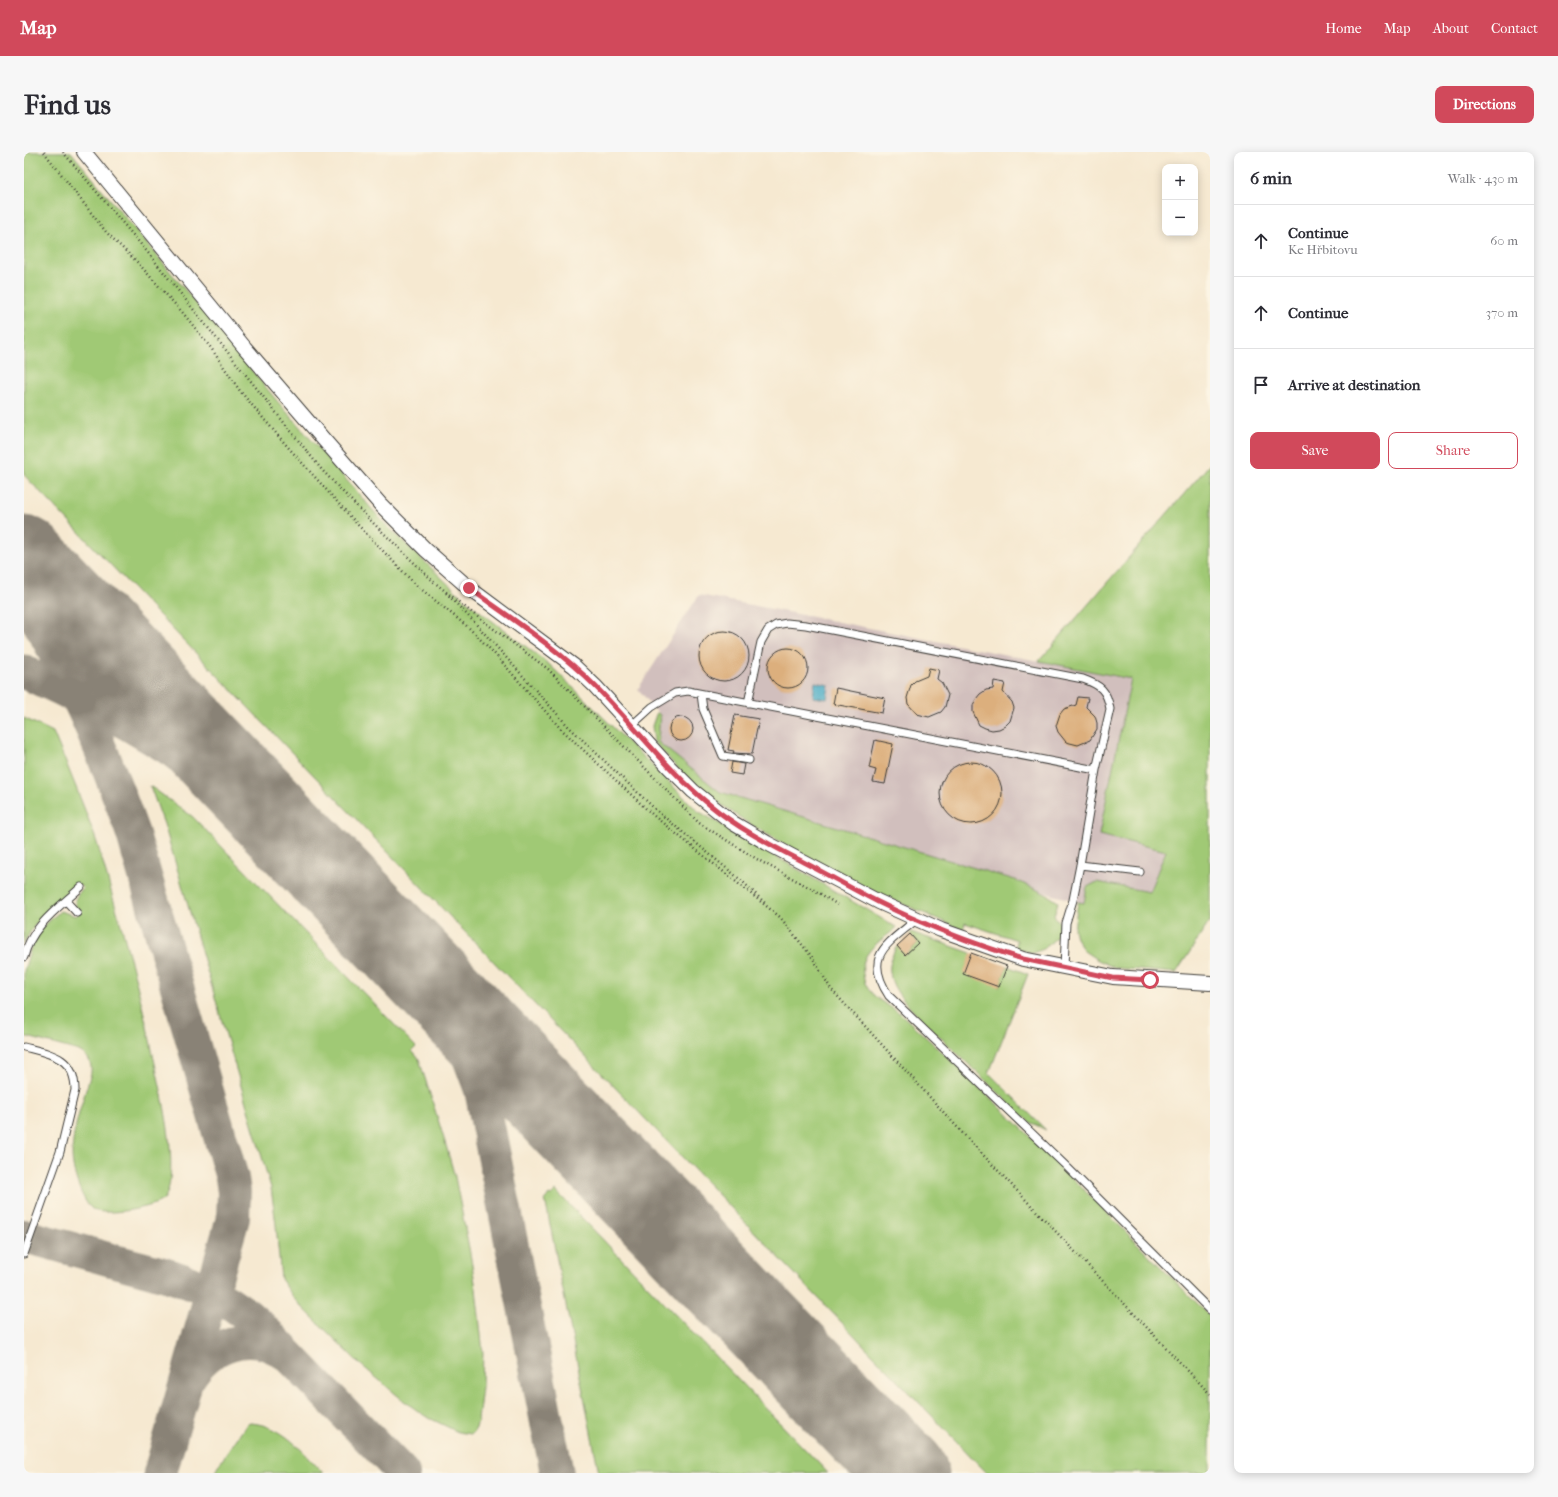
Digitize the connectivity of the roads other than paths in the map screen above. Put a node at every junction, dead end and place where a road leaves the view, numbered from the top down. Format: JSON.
{"nodes":[{"id":1,"x":84,"y":152,"type":"edge"},
{"id":2,"x":701,"y":694,"type":"junction"},
{"id":3,"x":748,"y":703,"type":"junction"},
{"id":4,"x":631,"y":726,"type":"junction"},
{"id":5,"x":748,"y":760,"type":"dead end"},
{"id":6,"x":1096,"y":770,"type":"junction"},
{"id":7,"x":1080,"y":865,"type":"junction"},
{"id":8,"x":1140,"y":872,"type":"dead end"},
{"id":9,"x":81,"y":887,"type":"dead end"},
{"id":10,"x":66,"y":901,"type":"junction"},
{"id":11,"x":77,"y":913,"type":"dead end"},
{"id":12,"x":917,"y":919,"type":"junction"},
{"id":13,"x":24,"y":957,"type":"edge"},
{"id":14,"x":1064,"y":967,"type":"junction"},
{"id":15,"x":1210,"y":983,"type":"edge"},
{"id":16,"x":24,"y":1047,"type":"edge"},
{"id":17,"x":24,"y":1254,"type":"edge"},
{"id":18,"x":1210,"y":1310,"type":"edge"}],
"edges":[{"from":1,"to":4,"type":"street"},
{"from":2,"to":3,"type":"lane"},
{"from":2,"to":4,"type":"lane"},
{"from":2,"to":5,"type":"lane"},
{"from":3,"to":6,"type":"lane"},
{"from":3,"to":6,"type":"lane"},
{"from":4,"to":12,"type":"street"},
{"from":6,"to":7,"type":"lane"},
{"from":7,"to":8,"type":"lane"},
{"from":7,"to":14,"type":"lane"},
{"from":9,"to":10,"type":"lane"},
{"from":10,"to":11,"type":"lane"},
{"from":10,"to":13,"type":"lane"},
{"from":12,"to":14,"type":"street"},
{"from":12,"to":18,"type":"lane"},
{"from":14,"to":15,"type":"street"},
{"from":16,"to":17,"type":"lane"}]}
